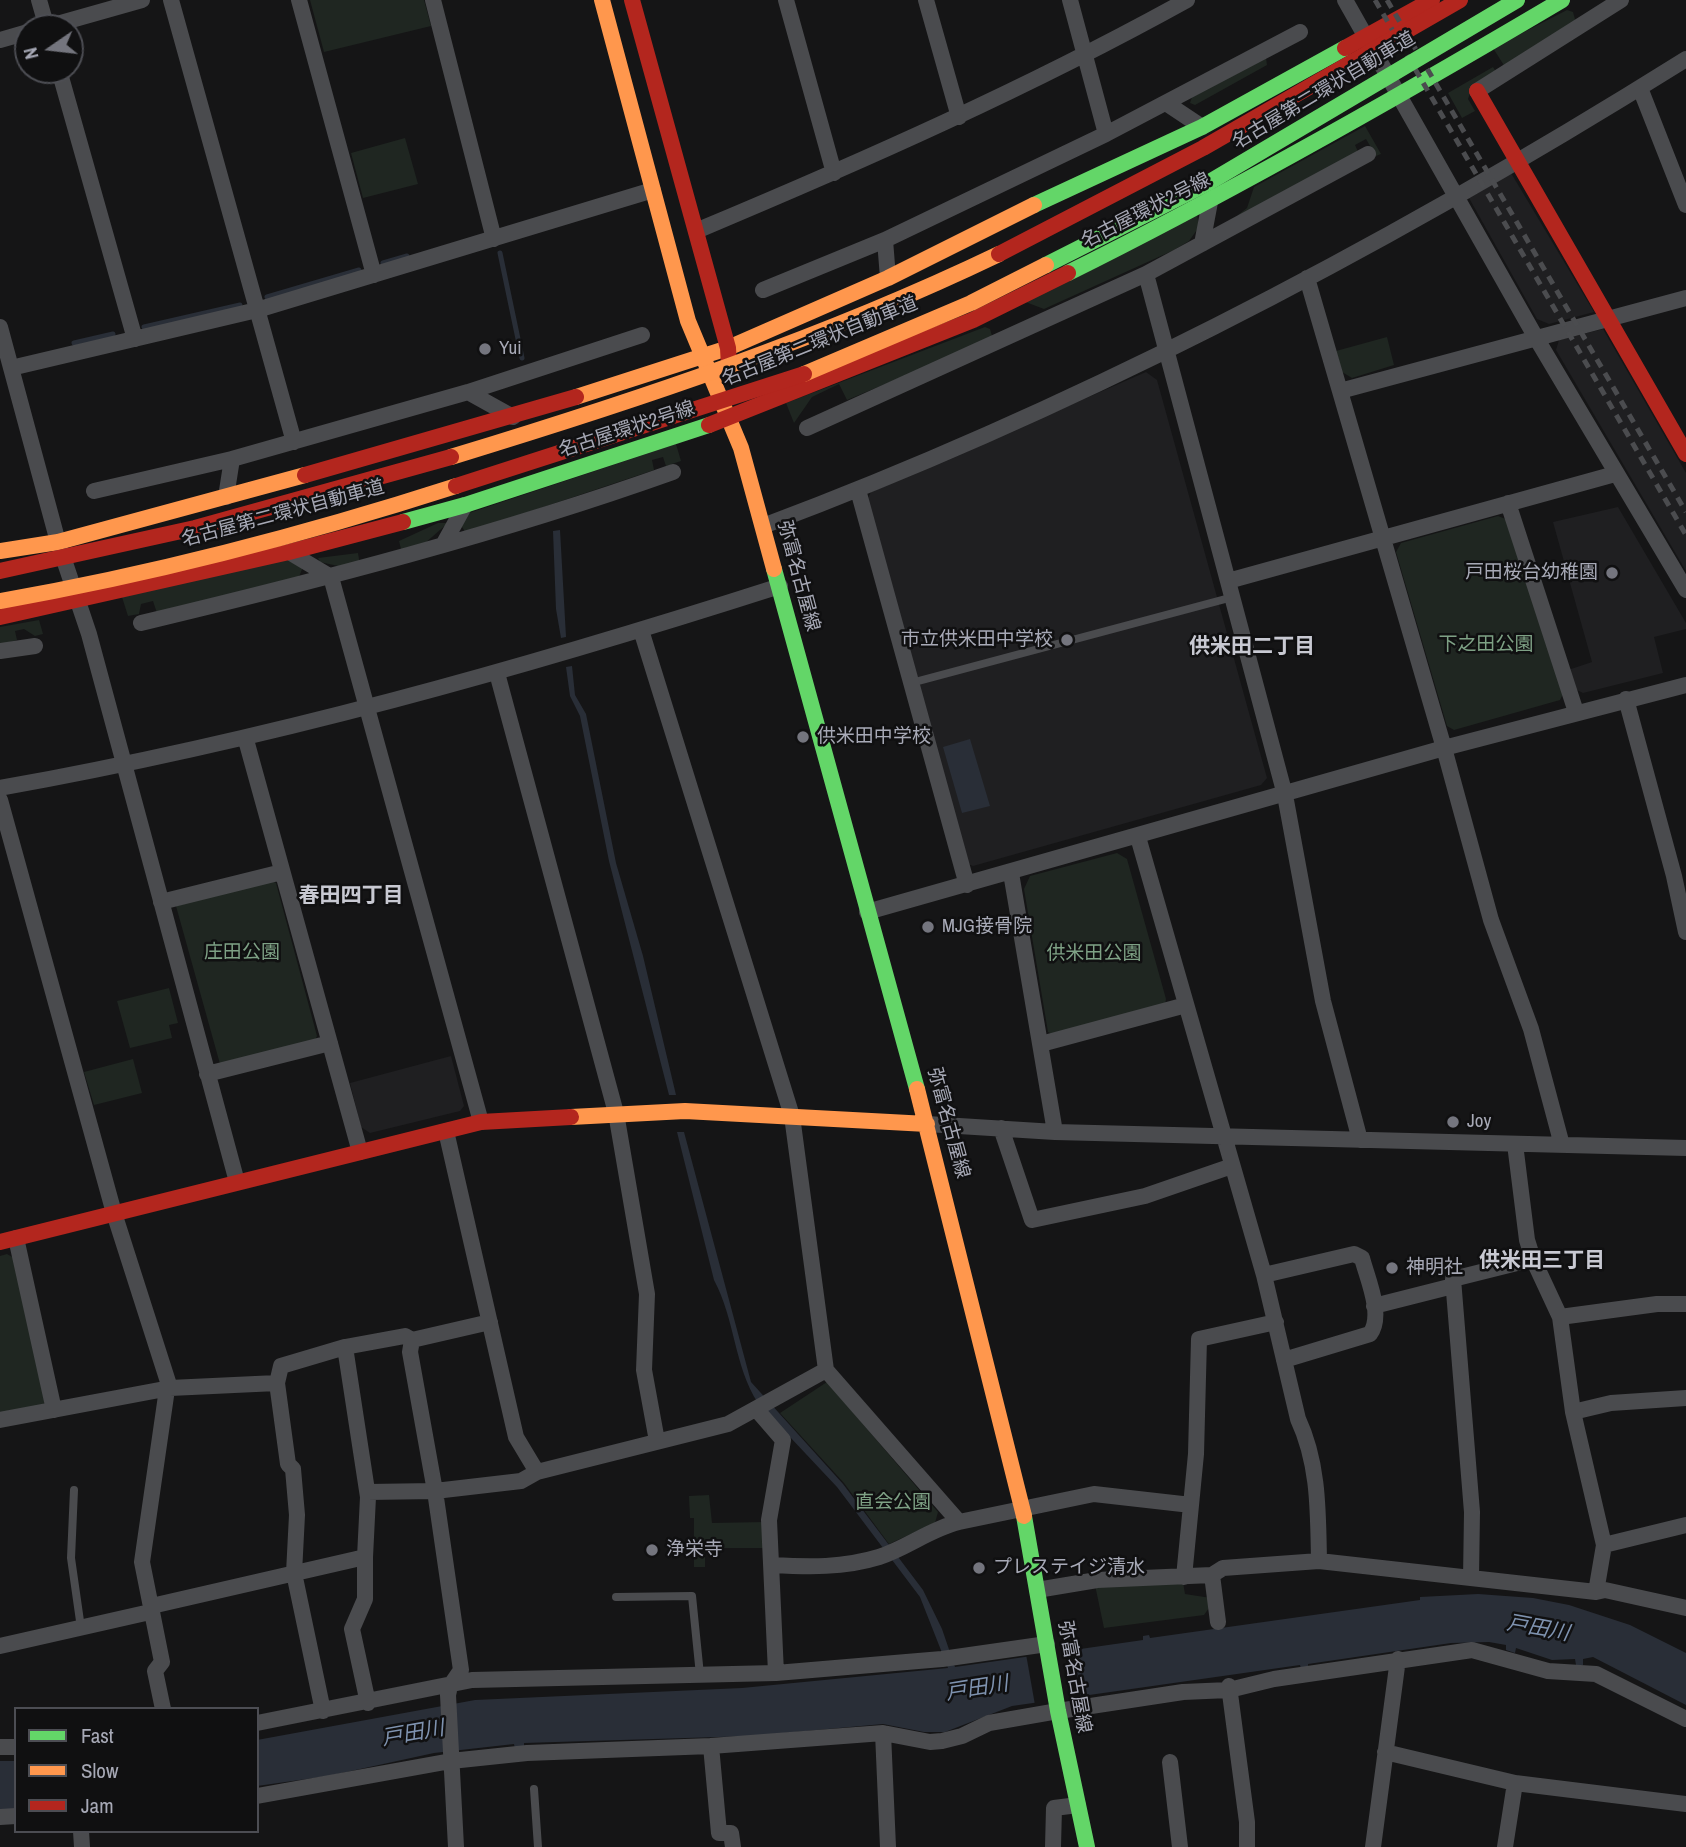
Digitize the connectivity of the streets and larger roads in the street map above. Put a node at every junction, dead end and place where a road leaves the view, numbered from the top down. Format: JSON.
{"nodes":[{"id":1,"x":142,"y":0,"type":"edge"},
{"id":2,"x":171,"y":0,"type":"edge"},
{"id":3,"x":299,"y":0,"type":"edge"},
{"id":4,"x":433,"y":0,"type":"edge"},
{"id":5,"x":602,"y":0,"type":"edge"},
{"id":6,"x":632,"y":0,"type":"edge"},
{"id":7,"x":786,"y":0,"type":"edge"},
{"id":8,"x":926,"y":0,"type":"edge"},
{"id":9,"x":1070,"y":0,"type":"edge"},
{"id":10,"x":1187,"y":0,"type":"edge"},
{"id":11,"x":1345,"y":0,"type":"edge"},
{"id":12,"x":1432,"y":0,"type":"edge"},
{"id":13,"x":1460,"y":0,"type":"edge"},
{"id":14,"x":1517,"y":0,"type":"edge"},
{"id":15,"x":1621,"y":0,"type":"edge"},
{"id":16,"x":1559,"y":2,"type":"edge"},
{"id":17,"x":84,"y":17,"type":"edge"},
{"id":18,"x":1594,"y":17,"type":"junction"},
{"id":19,"x":1300,"y":32,"type":"dead end"},
{"id":20,"x":1368,"y":37,"type":"junction"},
{"id":21,"x":1085,"y":57,"type":"junction"},
{"id":22,"x":1686,"y":59,"type":"edge"},
{"id":23,"x":63,"y":84,"type":"edge"},
{"id":24,"x":1640,"y":88,"type":"junction"},
{"id":25,"x":1477,"y":91,"type":"joint"},
{"id":26,"x":1399,"y":97,"type":"junction"},
{"id":27,"x":1166,"y":103,"type":"junction"},
{"id":28,"x":958,"y":117,"type":"junction"},
{"id":29,"x":1202,"y":127,"type":"junction"},
{"id":30,"x":1106,"y":134,"type":"junction"},
{"id":31,"x":1368,"y":154,"type":"dead end"},
{"id":32,"x":1515,"y":160,"type":"junction"},
{"id":33,"x":834,"y":173,"type":"junction"},
{"id":34,"x":653,"y":190,"type":"junction"},
{"id":35,"x":1455,"y":196,"type":"junction"},
{"id":36,"x":1210,"y":202,"type":"junction"},
{"id":37,"x":1686,"y":205,"type":"edge"},
{"id":38,"x":696,"y":231,"type":"junction"},
{"id":39,"x":494,"y":239,"type":"junction"},
{"id":40,"x":886,"y":240,"type":"junction"},
{"id":41,"x":1202,"y":244,"type":"junction"},
{"id":42,"x":1146,"y":274,"type":"junction"},
{"id":43,"x":374,"y":275,"type":"junction"},
{"id":44,"x":888,"y":278,"type":"junction"},
{"id":45,"x":1307,"y":278,"type":"junction"},
{"id":46,"x":763,"y":290,"type":"dead end"},
{"id":47,"x":1686,"y":298,"type":"edge"},
{"id":48,"x":257,"y":310,"type":"junction"},
{"id":49,"x":1609,"y":317,"type":"junction"},
{"id":50,"x":974,"y":320,"type":"junction"},
{"id":51,"x":0,"y":327,"type":"edge"},
{"id":52,"x":1011,"y":333,"type":"junction"},
{"id":53,"x":642,"y":335,"type":"dead end"},
{"id":54,"x":1535,"y":336,"type":"junction"},
{"id":55,"x":135,"y":340,"type":"junction"},
{"id":56,"x":728,"y":348,"type":"junction"},
{"id":57,"x":1168,"y":351,"type":"junction"},
{"id":58,"x":705,"y":357,"type":"junction"},
{"id":59,"x":7,"y":368,"type":"edge"},
{"id":60,"x":1340,"y":391,"type":"junction"},
{"id":61,"x":468,"y":392,"type":"junction"},
{"id":62,"x":513,"y":417,"type":"junction"},
{"id":63,"x":731,"y":418,"type":"junction"},
{"id":64,"x":807,"y":428,"type":"dead end"},
{"id":65,"x":294,"y":442,"type":"junction"},
{"id":66,"x":1686,"y":454,"type":"edge"},
{"id":67,"x":232,"y":459,"type":"junction"},
{"id":68,"x":673,"y":472,"type":"dead end"},
{"id":69,"x":1615,"y":474,"type":"junction"},
{"id":70,"x":858,"y":490,"type":"junction"},
{"id":71,"x":94,"y":491,"type":"dead end"},
{"id":72,"x":226,"y":498,"type":"junction"},
{"id":73,"x":1508,"y":503,"type":"junction"},
{"id":74,"x":465,"y":505,"type":"junction"},
{"id":75,"x":763,"y":526,"type":"junction"},
{"id":76,"x":1383,"y":538,"type":"junction"},
{"id":77,"x":58,"y":542,"type":"junction"},
{"id":78,"x":443,"y":545,"type":"junction"},
{"id":79,"x":0,"y":551,"type":"edge"},
{"id":80,"x":289,"y":552,"type":"junction"},
{"id":81,"x":0,"y":571,"type":"edge"},
{"id":82,"x":331,"y":577,"type":"junction"},
{"id":83,"x":1228,"y":580,"type":"junction"},
{"id":84,"x":780,"y":586,"type":"junction"},
{"id":85,"x":1686,"y":590,"type":"edge"},
{"id":86,"x":0,"y":601,"type":"edge"},
{"id":87,"x":79,"y":602,"type":"junction"},
{"id":88,"x":0,"y":617,"type":"edge"},
{"id":89,"x":141,"y":623,"type":"dead end"},
{"id":90,"x":641,"y":630,"type":"junction"},
{"id":91,"x":35,"y":646,"type":"dead end"},
{"id":92,"x":0,"y":651,"type":"edge"},
{"id":93,"x":497,"y":673,"type":"junction"},
{"id":94,"x":1686,"y":685,"type":"edge"},
{"id":95,"x":1626,"y":699,"type":"junction"},
{"id":96,"x":366,"y":710,"type":"junction"},
{"id":97,"x":1576,"y":712,"type":"junction"},
{"id":98,"x":246,"y":740,"type":"junction"},
{"id":99,"x":1444,"y":748,"type":"junction"},
{"id":100,"x":124,"y":766,"type":"junction"},
{"id":101,"x":0,"y":788,"type":"edge"},
{"id":102,"x":1285,"y":795,"type":"junction"},
{"id":103,"x":0,"y":800,"type":"edge"},
{"id":104,"x":1138,"y":837,"type":"junction"},
{"id":105,"x":282,"y":872,"type":"junction"},
{"id":106,"x":1011,"y":873,"type":"junction"},
{"id":107,"x":967,"y":885,"type":"junction"},
{"id":108,"x":161,"y":902,"type":"junction"},
{"id":109,"x":867,"y":912,"type":"junction"},
{"id":110,"x":1686,"y":932,"type":"edge"},
{"id":111,"x":1186,"y":1005,"type":"junction"},
{"id":112,"x":330,"y":1043,"type":"junction"},
{"id":113,"x":1041,"y":1044,"type":"junction"},
{"id":114,"x":207,"y":1074,"type":"junction"},
{"id":115,"x":616,"y":1113,"type":"junction"},
{"id":116,"x":792,"y":1116,"type":"junction"},
{"id":117,"x":481,"y":1122,"type":"junction"},
{"id":118,"x":927,"y":1124,"type":"junction"},
{"id":119,"x":1001,"y":1128,"type":"junction"},
{"id":120,"x":446,"y":1131,"type":"junction"},
{"id":121,"x":1055,"y":1132,"type":"junction"},
{"id":122,"x":1223,"y":1136,"type":"junction"},
{"id":123,"x":1360,"y":1140,"type":"junction"},
{"id":124,"x":1515,"y":1144,"type":"junction"},
{"id":125,"x":1562,"y":1145,"type":"junction"},
{"id":126,"x":1686,"y":1148,"type":"edge"},
{"id":127,"x":360,"y":1152,"type":"junction"},
{"id":128,"x":1232,"y":1166,"type":"junction"},
{"id":129,"x":237,"y":1182,"type":"junction"},
{"id":130,"x":114,"y":1213,"type":"junction"},
{"id":131,"x":8,"y":1240,"type":"edge"},
{"id":132,"x":1533,"y":1259,"type":"junction"},
{"id":133,"x":1264,"y":1275,"type":"junction"},
{"id":134,"x":1454,"y":1286,"type":"junction"},
{"id":135,"x":1686,"y":1304,"type":"edge"},
{"id":136,"x":1374,"y":1306,"type":"junction"},
{"id":137,"x":1560,"y":1317,"type":"junction"},
{"id":138,"x":490,"y":1322,"type":"junction"},
{"id":139,"x":1276,"y":1322,"type":"junction"},
{"id":140,"x":412,"y":1340,"type":"junction"},
{"id":141,"x":345,"y":1347,"type":"junction"},
{"id":142,"x":1284,"y":1360,"type":"junction"},
{"id":143,"x":826,"y":1370,"type":"junction"},
{"id":144,"x":277,"y":1383,"type":"junction"},
{"id":145,"x":168,"y":1388,"type":"junction"},
{"id":146,"x":1686,"y":1398,"type":"edge"},
{"id":147,"x":763,"y":1407,"type":"junction"},
{"id":148,"x":54,"y":1410,"type":"junction"},
{"id":149,"x":1573,"y":1412,"type":"junction"},
{"id":150,"x":0,"y":1420,"type":"edge"},
{"id":151,"x":657,"y":1441,"type":"junction"},
{"id":152,"x":537,"y":1472,"type":"junction"},
{"id":153,"x":435,"y":1491,"type":"junction"},
{"id":154,"x":368,"y":1492,"type":"junction"},
{"id":155,"x":1191,"y":1506,"type":"junction"},
{"id":156,"x":1023,"y":1508,"type":"junction"},
{"id":157,"x":959,"y":1522,"type":"junction"},
{"id":158,"x":1686,"y":1525,"type":"edge"},
{"id":159,"x":1604,"y":1545,"type":"junction"},
{"id":160,"x":365,"y":1557,"type":"junction"},
{"id":161,"x":1319,"y":1561,"type":"junction"},
{"id":162,"x":772,"y":1565,"type":"junction"},
{"id":163,"x":294,"y":1573,"type":"junction"},
{"id":164,"x":1212,"y":1575,"type":"junction"},
{"id":165,"x":1184,"y":1577,"type":"junction"},
{"id":166,"x":1471,"y":1578,"type":"junction"},
{"id":167,"x":1037,"y":1590,"type":"junction"},
{"id":168,"x":1596,"y":1592,"type":"junction"},
{"id":169,"x":1686,"y":1608,"type":"edge"},
{"id":170,"x":150,"y":1612,"type":"junction"},
{"id":171,"x":1218,"y":1622,"type":"dead end"},
{"id":172,"x":1047,"y":1645,"type":"junction"},
{"id":173,"x":0,"y":1646,"type":"edge"},
{"id":174,"x":1398,"y":1659,"type":"junction"},
{"id":175,"x":776,"y":1674,"type":"junction"},
{"id":176,"x":1229,"y":1688,"type":"junction"},
{"id":177,"x":449,"y":1690,"type":"junction"},
{"id":178,"x":368,"y":1703,"type":"junction"},
{"id":179,"x":163,"y":1707,"type":"edge"},
{"id":180,"x":1058,"y":1709,"type":"junction"},
{"id":181,"x":323,"y":1711,"type":"junction"},
{"id":182,"x":1686,"y":1719,"type":"edge"},
{"id":183,"x":259,"y":1723,"type":"edge"},
{"id":184,"x":883,"y":1733,"type":"junction"},
{"id":185,"x":711,"y":1746,"type":"junction"},
{"id":186,"x":1385,"y":1752,"type":"junction"},
{"id":187,"x":451,"y":1761,"type":"junction"},
{"id":188,"x":1170,"y":1762,"type":"dead end"},
{"id":189,"x":1515,"y":1783,"type":"junction"},
{"id":190,"x":259,"y":1796,"type":"edge"},
{"id":191,"x":1686,"y":1804,"type":"edge"},
{"id":192,"x":1078,"y":1805,"type":"junction"},
{"id":193,"x":456,"y":1847,"type":"edge"},
{"id":194,"x":733,"y":1847,"type":"edge"},
{"id":195,"x":888,"y":1847,"type":"edge"},
{"id":196,"x":1054,"y":1847,"type":"edge"},
{"id":197,"x":1087,"y":1847,"type":"edge"},
{"id":198,"x":1180,"y":1847,"type":"edge"},
{"id":199,"x":1247,"y":1847,"type":"edge"},
{"id":200,"x":1373,"y":1847,"type":"edge"},
{"id":201,"x":1505,"y":1847,"type":"edge"}],
"edges":[{"from":1,"to":17,"type":"street"},
{"from":2,"to":48,"type":"street"},
{"from":3,"to":43,"type":"street"},
{"from":4,"to":39,"type":"street"},
{"from":5,"to":34,"type":"main road","name":"弥富名古屋線"},
{"from":6,"to":38,"type":"main road","name":"弥富名古屋線"},
{"from":7,"to":33,"type":"street"},
{"from":8,"to":28,"type":"street"},
{"from":9,"to":21,"type":"street"},
{"from":10,"to":21,"type":"street"},
{"from":11,"to":20,"type":"street"},
{"from":12,"to":20,"type":"main road"},
{"from":13,"to":81,"type":"main road","name":"名古屋第二環状自動車道","bridge":true},
{"from":14,"to":86,"type":"main road","name":"名古屋第二環状自動車道","bridge":true},
{"from":15,"to":18,"type":"street"},
{"from":16,"to":18,"type":"street"},
{"from":16,"to":26,"type":"main road","name":"名古屋環状2号線"},
{"from":18,"to":25,"type":"street"},
{"from":19,"to":27,"type":"street"},
{"from":20,"to":26,"type":"street"},
{"from":20,"to":29,"type":"main road"},
{"from":21,"to":28,"type":"street"},
{"from":21,"to":30,"type":"street"},
{"from":22,"to":24,"type":"street"},
{"from":23,"to":55,"type":"street"},
{"from":24,"to":32,"type":"street"},
{"from":24,"to":37,"type":"street"},
{"from":25,"to":32,"type":"main road"},
{"from":26,"to":35,"type":"street"},
{"from":26,"to":36,"type":"main road","name":"名古屋環状2号線"},
{"from":27,"to":29,"type":"street"},
{"from":27,"to":30,"type":"street"},
{"from":28,"to":33,"type":"street"},
{"from":29,"to":44,"type":"main road"},
{"from":30,"to":40,"type":"street"},
{"from":31,"to":41,"type":"street"},
{"from":32,"to":35,"type":"street"},
{"from":32,"to":49,"type":"main road"},
{"from":33,"to":38,"type":"street"},
{"from":34,"to":39,"type":"street"},
{"from":34,"to":58,"type":"main road","name":"弥富名古屋線"},
{"from":35,"to":45,"type":"street"},
{"from":35,"to":54,"type":"street"},
{"from":36,"to":41,"type":"street"},
{"from":36,"to":50,"type":"main road","name":"名古屋環状2号線"},
{"from":38,"to":56,"type":"main road","name":"弥富名古屋線"},
{"from":39,"to":43,"type":"street"},
{"from":40,"to":44,"type":"street"},
{"from":40,"to":46,"type":"street"},
{"from":41,"to":42,"type":"street"},
{"from":42,"to":52,"type":"street"},
{"from":42,"to":57,"type":"street"},
{"from":43,"to":48,"type":"street"},
{"from":44,"to":56,"type":"main road"},
{"from":45,"to":57,"type":"street"},
{"from":45,"to":60,"type":"street"},
{"from":47,"to":49,"type":"street"},
{"from":48,"to":55,"type":"street"},
{"from":48,"to":65,"type":"street"},
{"from":49,"to":54,"type":"street"},
{"from":49,"to":66,"type":"main road"},
{"from":50,"to":52,"type":"street"},
{"from":50,"to":63,"type":"main road","name":"名古屋環状2号線"},
{"from":51,"to":59,"type":"street"},
{"from":52,"to":64,"type":"street"},
{"from":53,"to":61,"type":"street"},
{"from":54,"to":60,"type":"street"},
{"from":54,"to":69,"type":"street"},
{"from":55,"to":59,"type":"street"},
{"from":56,"to":58,"type":"main road"},
{"from":56,"to":63,"type":"main road","name":"弥富名古屋線"},
{"from":57,"to":70,"type":"street"},
{"from":57,"to":83,"type":"street"},
{"from":58,"to":62,"type":"main road"},
{"from":58,"to":63,"type":"main road","name":"弥富名古屋線"},
{"from":59,"to":77,"type":"street"},
{"from":60,"to":76,"type":"street"},
{"from":61,"to":62,"type":"street"},
{"from":61,"to":65,"type":"street"},
{"from":62,"to":72,"type":"main road"},
{"from":63,"to":74,"type":"main road","name":"名古屋環状2号線"},
{"from":63,"to":75,"type":"main road","name":"弥富名古屋線"},
{"from":65,"to":67,"type":"street"},
{"from":67,"to":71,"type":"street"},
{"from":67,"to":72,"type":"street"},
{"from":68,"to":78,"type":"street"},
{"from":69,"to":73,"type":"street"},
{"from":69,"to":85,"type":"street"},
{"from":70,"to":75,"type":"street"},
{"from":70,"to":107,"type":"street"},
{"from":72,"to":77,"type":"main road"},
{"from":73,"to":76,"type":"street"},
{"from":73,"to":97,"type":"street"},
{"from":74,"to":78,"type":"street"},
{"from":74,"to":80,"type":"main road","name":"名古屋環状2号線"},
{"from":75,"to":84,"type":"main road","name":"弥富名古屋線"},
{"from":76,"to":83,"type":"street"},
{"from":76,"to":99,"type":"street"},
{"from":77,"to":79,"type":"main road"},
{"from":77,"to":87,"type":"street"},
{"from":78,"to":82,"type":"street"},
{"from":80,"to":82,"type":"street"},
{"from":80,"to":87,"type":"main road","name":"名古屋環状2号線"},
{"from":82,"to":89,"type":"street"},
{"from":82,"to":96,"type":"street"},
{"from":83,"to":102,"type":"street"},
{"from":84,"to":90,"type":"street"},
{"from":84,"to":109,"type":"main road","name":"弥富名古屋線"},
{"from":87,"to":88,"type":"main road","name":"名古屋環状2号線"},
{"from":87,"to":100,"type":"street"},
{"from":90,"to":93,"type":"street"},
{"from":90,"to":116,"type":"street"},
{"from":91,"to":92,"type":"street"},
{"from":93,"to":96,"type":"street"},
{"from":93,"to":115,"type":"street"},
{"from":94,"to":95,"type":"street"},
{"from":95,"to":97,"type":"street"},
{"from":95,"to":110,"type":"street"},
{"from":96,"to":98,"type":"street"},
{"from":96,"to":117,"type":"street"},
{"from":97,"to":99,"type":"street"},
{"from":98,"to":100,"type":"street"},
{"from":98,"to":105,"type":"street"},
{"from":99,"to":102,"type":"street"},
{"from":99,"to":125,"type":"street"},
{"from":100,"to":101,"type":"street"},
{"from":100,"to":108,"type":"street"},
{"from":102,"to":104,"type":"street"},
{"from":102,"to":123,"type":"street"},
{"from":103,"to":130,"type":"street"},
{"from":104,"to":106,"type":"street"},
{"from":104,"to":111,"type":"street"},
{"from":105,"to":108,"type":"street"},
{"from":105,"to":112,"type":"street"},
{"from":106,"to":107,"type":"street"},
{"from":106,"to":113,"type":"street"},
{"from":107,"to":109,"type":"street"},
{"from":108,"to":114,"type":"street"},
{"from":109,"to":118,"type":"main road","name":"弥富名古屋線"},
{"from":111,"to":113,"type":"street"},
{"from":111,"to":122,"type":"street"},
{"from":112,"to":114,"type":"street"},
{"from":112,"to":127,"type":"street"},
{"from":113,"to":121,"type":"street"},
{"from":114,"to":129,"type":"street"},
{"from":115,"to":116,"type":"main road"},
{"from":115,"to":117,"type":"main road"},
{"from":115,"to":151,"type":"street"},
{"from":116,"to":118,"type":"main road"},
{"from":116,"to":143,"type":"street"},
{"from":117,"to":120,"type":"main road"},
{"from":118,"to":119,"type":"street"},
{"from":118,"to":156,"type":"main road","name":"弥富名古屋線"},
{"from":119,"to":121,"type":"street"},
{"from":119,"to":128,"type":"street"},
{"from":120,"to":127,"type":"main road"},
{"from":120,"to":138,"type":"street"},
{"from":121,"to":122,"type":"street"},
{"from":122,"to":123,"type":"street"},
{"from":122,"to":128,"type":"street"},
{"from":123,"to":124,"type":"street"},
{"from":124,"to":125,"type":"street"},
{"from":124,"to":132,"type":"street"},
{"from":125,"to":126,"type":"street"},
{"from":127,"to":129,"type":"main road"},
{"from":128,"to":133,"type":"street"},
{"from":129,"to":130,"type":"main road"},
{"from":130,"to":131,"type":"main road"},
{"from":130,"to":145,"type":"street"},
{"from":131,"to":148,"type":"street"},
{"from":132,"to":134,"type":"street"},
{"from":132,"to":137,"type":"street"},
{"from":133,"to":136,"type":"street"},
{"from":133,"to":139,"type":"street"},
{"from":134,"to":136,"type":"street"},
{"from":134,"to":166,"type":"street"},
{"from":135,"to":137,"type":"street"},
{"from":136,"to":142,"type":"street"},
{"from":137,"to":149,"type":"street"},
{"from":138,"to":140,"type":"street"},
{"from":138,"to":152,"type":"street"},
{"from":139,"to":142,"type":"street"},
{"from":139,"to":155,"type":"street"},
{"from":140,"to":141,"type":"street"},
{"from":140,"to":153,"type":"street"},
{"from":141,"to":144,"type":"street"},
{"from":141,"to":154,"type":"street"},
{"from":142,"to":161,"type":"street"},
{"from":143,"to":147,"type":"street"},
{"from":143,"to":157,"type":"street"},
{"from":144,"to":145,"type":"street"},
{"from":144,"to":163,"type":"street"},
{"from":145,"to":148,"type":"street"},
{"from":145,"to":170,"type":"street"},
{"from":146,"to":149,"type":"street"},
{"from":147,"to":151,"type":"street"},
{"from":147,"to":162,"type":"street"},
{"from":148,"to":150,"type":"street"},
{"from":149,"to":159,"type":"street"},
{"from":151,"to":152,"type":"street"},
{"from":152,"to":153,"type":"street"},
{"from":153,"to":154,"type":"street"},
{"from":153,"to":177,"type":"street"},
{"from":154,"to":160,"type":"street"},
{"from":155,"to":156,"type":"street"},
{"from":155,"to":165,"type":"street"},
{"from":156,"to":157,"type":"street"},
{"from":156,"to":167,"type":"main road","name":"弥富名古屋線"},
{"from":157,"to":162,"type":"street"},
{"from":158,"to":159,"type":"street"},
{"from":159,"to":168,"type":"street"},
{"from":160,"to":163,"type":"street"},
{"from":160,"to":178,"type":"street"},
{"from":161,"to":164,"type":"street"},
{"from":161,"to":166,"type":"street"},
{"from":162,"to":175,"type":"street"},
{"from":163,"to":170,"type":"street"},
{"from":163,"to":181,"type":"street"},
{"from":164,"to":165,"type":"street"},
{"from":164,"to":171,"type":"street"},
{"from":165,"to":167,"type":"street"},
{"from":166,"to":168,"type":"street"},
{"from":167,"to":172,"type":"main road","name":"弥富名古屋線"},
{"from":168,"to":169,"type":"street"},
{"from":170,"to":173,"type":"street"},
{"from":170,"to":179,"type":"street"},
{"from":172,"to":175,"type":"street"},
{"from":172,"to":180,"type":"main road","name":"弥富名古屋線"},
{"from":174,"to":176,"type":"street"},
{"from":174,"to":182,"type":"street"},
{"from":174,"to":186,"type":"street"},
{"from":175,"to":177,"type":"street"},
{"from":176,"to":180,"type":"street"},
{"from":176,"to":199,"type":"street"},
{"from":177,"to":178,"type":"street"},
{"from":177,"to":187,"type":"street"},
{"from":178,"to":181,"type":"street"},
{"from":180,"to":184,"type":"street"},
{"from":180,"to":192,"type":"main road","name":"弥富名古屋線"},
{"from":181,"to":183,"type":"street"},
{"from":184,"to":185,"type":"street"},
{"from":184,"to":195,"type":"street"},
{"from":185,"to":187,"type":"street"},
{"from":185,"to":194,"type":"street"},
{"from":186,"to":189,"type":"street"},
{"from":186,"to":200,"type":"street"},
{"from":187,"to":190,"type":"street"},
{"from":187,"to":193,"type":"street"},
{"from":188,"to":198,"type":"street"},
{"from":189,"to":191,"type":"street"},
{"from":189,"to":201,"type":"street"},
{"from":192,"to":196,"type":"street"},
{"from":192,"to":197,"type":"main road","name":"弥富名古屋線"}]}
